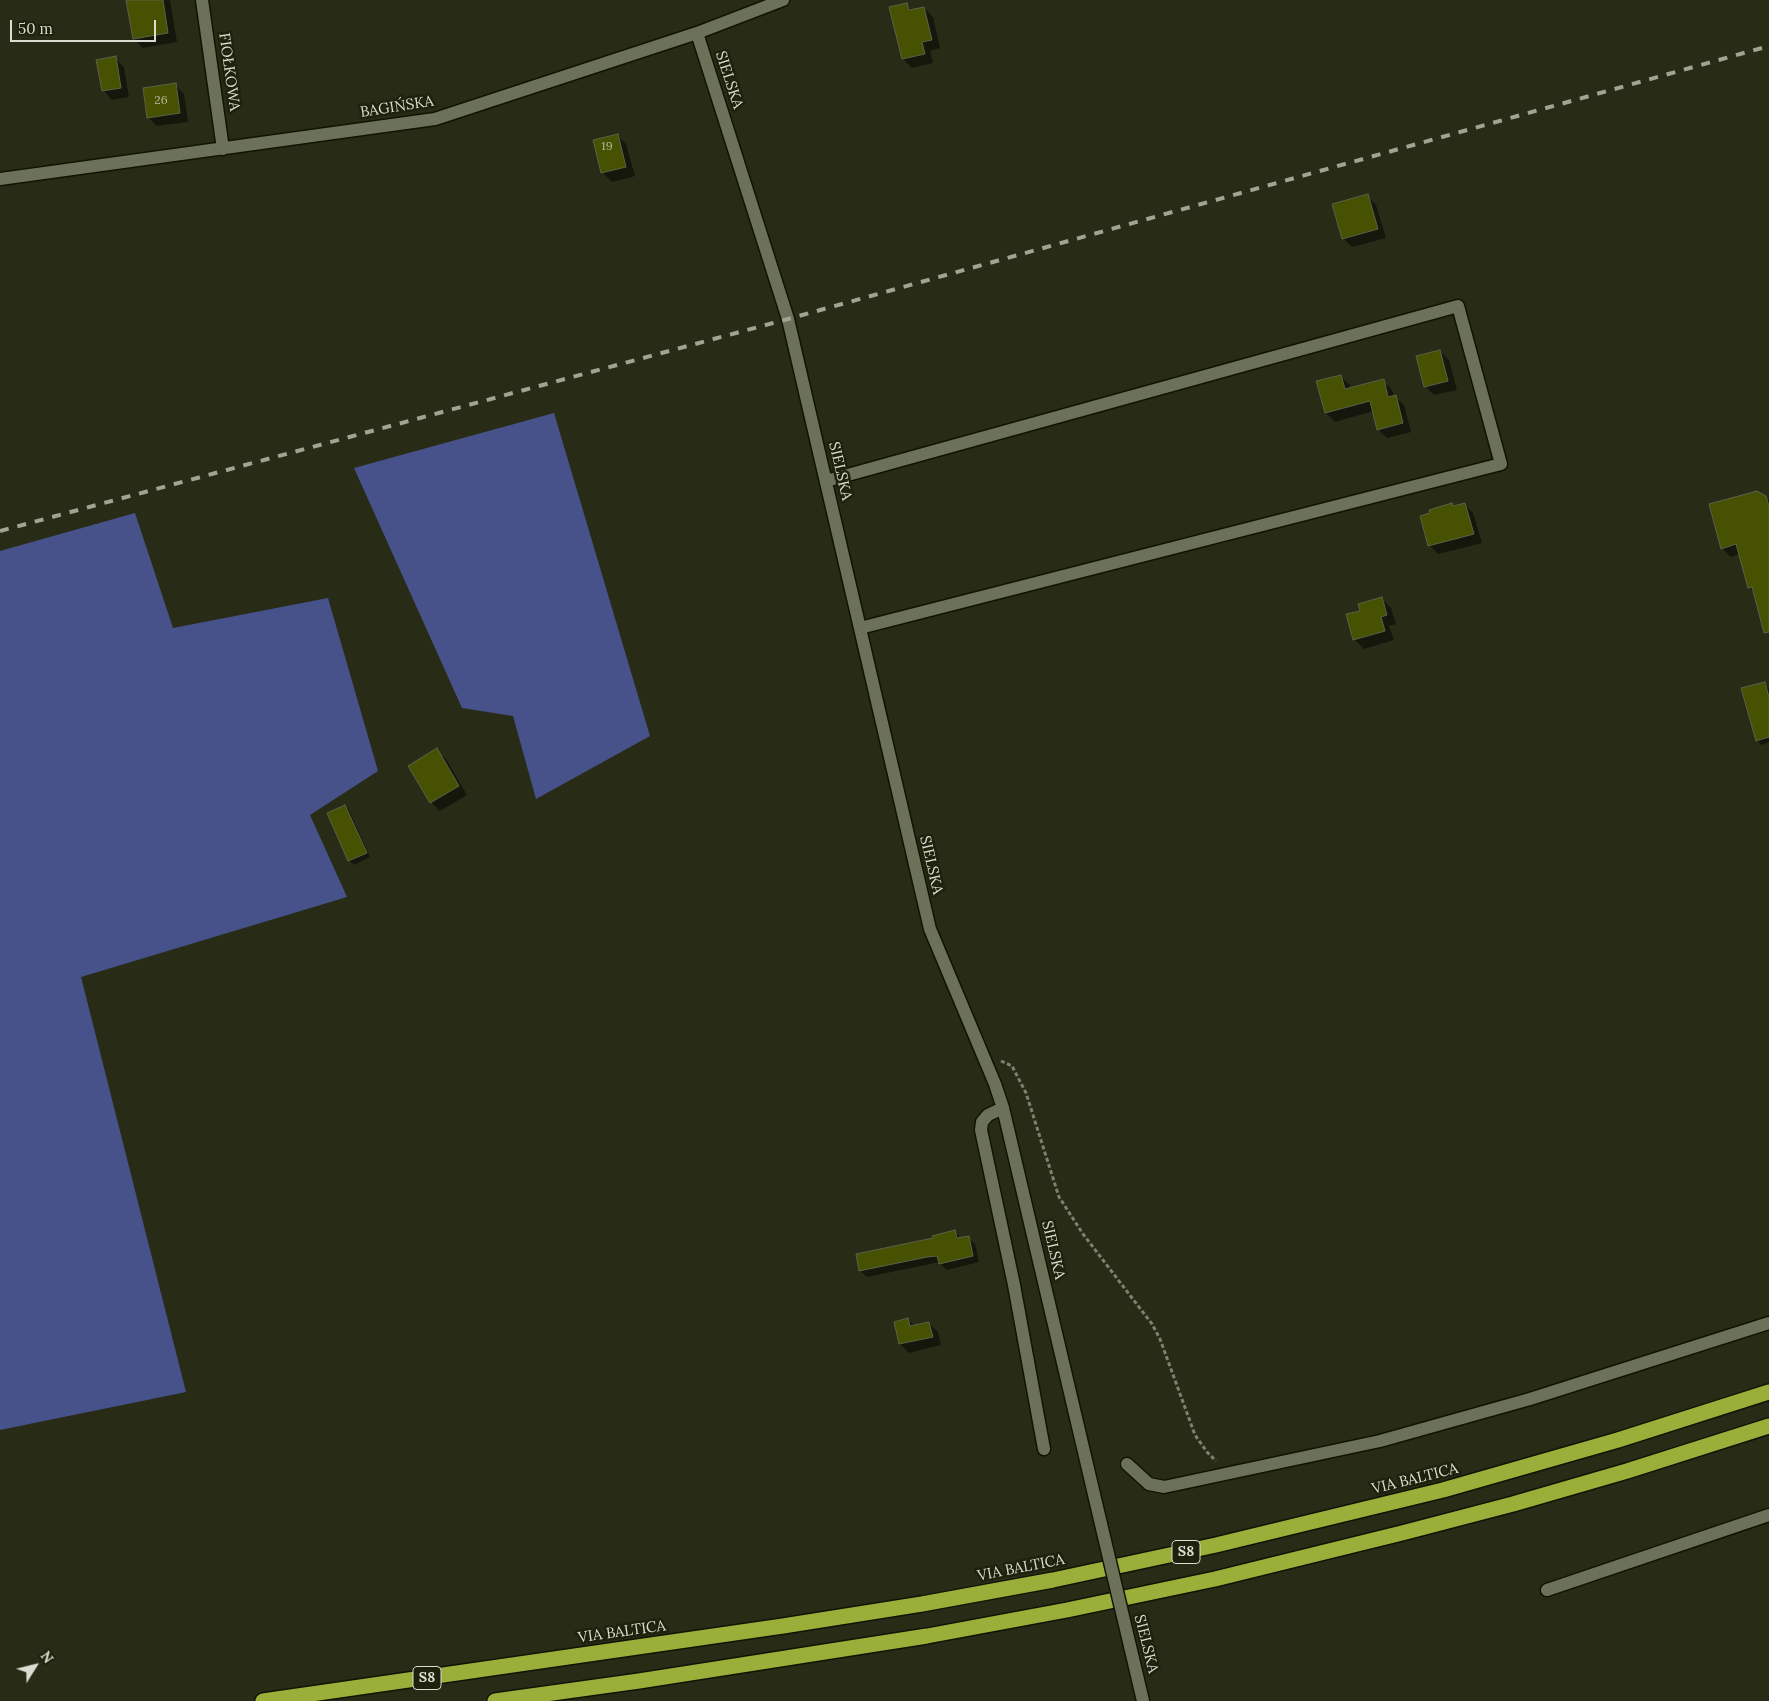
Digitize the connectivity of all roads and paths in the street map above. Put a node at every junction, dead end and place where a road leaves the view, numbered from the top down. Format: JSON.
{"nodes":[{"id":1,"x":202,"y":0,"type":"edge"},
{"id":2,"x":783,"y":0,"type":"edge"},
{"id":3,"x":697,"y":33,"type":"junction"},
{"id":4,"x":223,"y":148,"type":"junction"},
{"id":5,"x":0,"y":179,"type":"edge"},
{"id":6,"x":826,"y":481,"type":"junction"},
{"id":7,"x":860,"y":628,"type":"junction"},
{"id":8,"x":986,"y":1062,"type":"junction"},
{"id":9,"x":1003,"y":1108,"type":"junction"},
{"id":10,"x":1769,"y":1323,"type":"edge"},
{"id":11,"x":1769,"y":1392,"type":"edge"},
{"id":12,"x":1769,"y":1426,"type":"edge"},
{"id":13,"x":1044,"y":1449,"type":"dead end"},
{"id":14,"x":1127,"y":1464,"type":"dead end"},
{"id":15,"x":1233,"y":1473,"type":"junction"},
{"id":16,"x":1769,"y":1515,"type":"edge"},
{"id":17,"x":1547,"y":1590,"type":"dead end"},
{"id":18,"x":263,"y":1701,"type":"edge"},
{"id":19,"x":495,"y":1701,"type":"edge"},
{"id":20,"x":1143,"y":1701,"type":"edge"}],
"edges":[{"from":1,"to":4,"type":"street","name":"FIOŁKOWA"},
{"from":2,"to":3,"type":"street","name":"BAGIŃSKA"},
{"from":3,"to":4,"type":"street","name":"BAGIŃSKA"},
{"from":3,"to":6,"type":"street","name":"SIELSKA"},
{"from":4,"to":5,"type":"street","name":"BAGIŃSKA"},
{"from":6,"to":7,"type":"street","name":"SIELSKA"},
{"from":6,"to":7,"type":"street"},
{"from":7,"to":8,"type":"street","name":"SIELSKA"},
{"from":8,"to":9,"type":"street","name":"SIELSKA"},
{"from":8,"to":15,"type":"path"},
{"from":9,"to":13,"type":"street"},
{"from":9,"to":20,"type":"street","name":"SIELSKA","bridge":true},
{"from":10,"to":15,"type":"street"},
{"from":11,"to":18,"type":"highway","name":"VIA BALTICA","number":"S8"},
{"from":12,"to":19,"type":"highway","number":"S8"},
{"from":14,"to":15,"type":"street"},
{"from":16,"to":17,"type":"street"}]}
